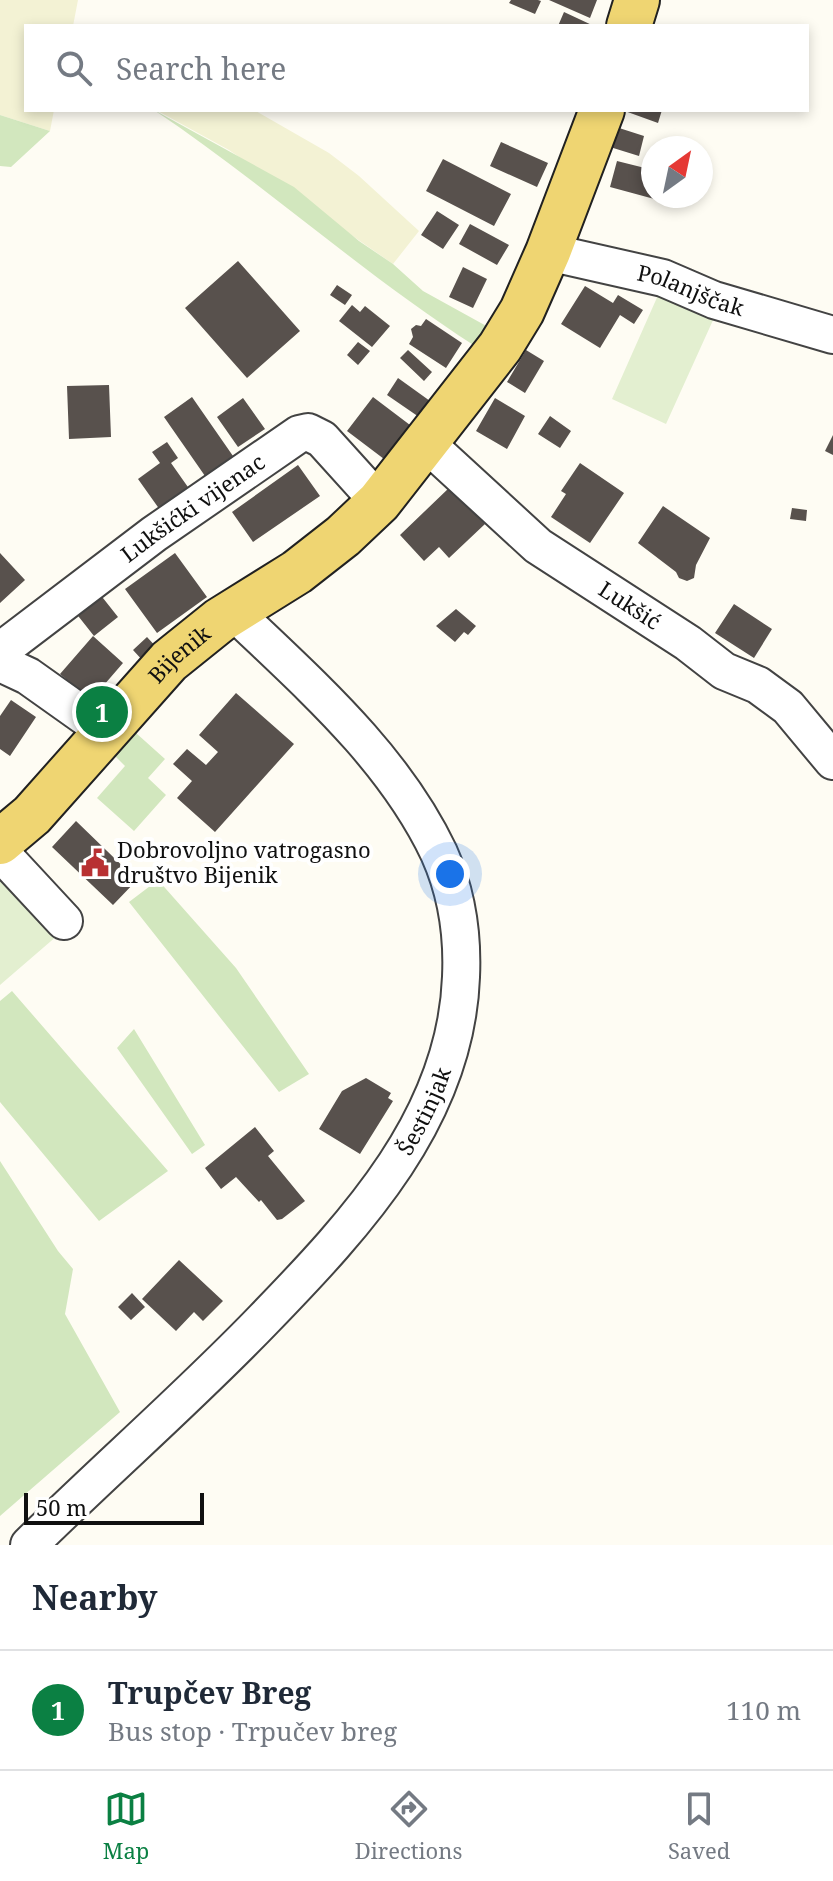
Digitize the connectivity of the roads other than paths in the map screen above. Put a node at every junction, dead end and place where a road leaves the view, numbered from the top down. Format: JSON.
{"nodes":[{"id":1,"x":637,"y":0,"type":"edge"},
{"id":2,"x":630,"y":24,"type":"edge"},
{"id":3,"x":601,"y":112,"type":"edge"},
{"id":4,"x":548,"y":252,"type":"junction"},
{"id":5,"x":833,"y":335,"type":"edge"},
{"id":6,"x":427,"y":444,"type":"junction"},
{"id":7,"x":379,"y":502,"type":"junction"},
{"id":8,"x":233,"y":611,"type":"junction"},
{"id":9,"x":0,"y":651,"type":"edge"},
{"id":10,"x":0,"y":663,"type":"edge"},
{"id":11,"x":104,"y":730,"type":"junction"},
{"id":12,"x":833,"y":761,"type":"edge"},
{"id":13,"x":0,"y":842,"type":"edge"},
{"id":14,"x":0,"y":852,"type":"edge"},
{"id":15,"x":64,"y":921,"type":"dead end"},
{"id":16,"x":29,"y":1545,"type":"edge"}],
"edges":[{"from":1,"to":2,"type":"main road"},
{"from":3,"to":4,"type":"main road"},
{"from":4,"to":5,"type":"street","name":"Polanjščak"},
{"from":4,"to":6,"type":"main road"},
{"from":6,"to":7,"type":"main road"},
{"from":6,"to":12,"type":"street","name":"Lukšić"},
{"from":7,"to":8,"type":"main road"},
{"from":7,"to":9,"type":"street","name":"Lukšićki vijenac"},
{"from":8,"to":11,"type":"main road","name":"Bijenik"},
{"from":8,"to":16,"type":"street","name":"Šestinjak"},
{"from":10,"to":11,"type":"street"},
{"from":11,"to":13,"type":"main road","name":"Bijenik"},
{"from":14,"to":15,"type":"street"}]}
